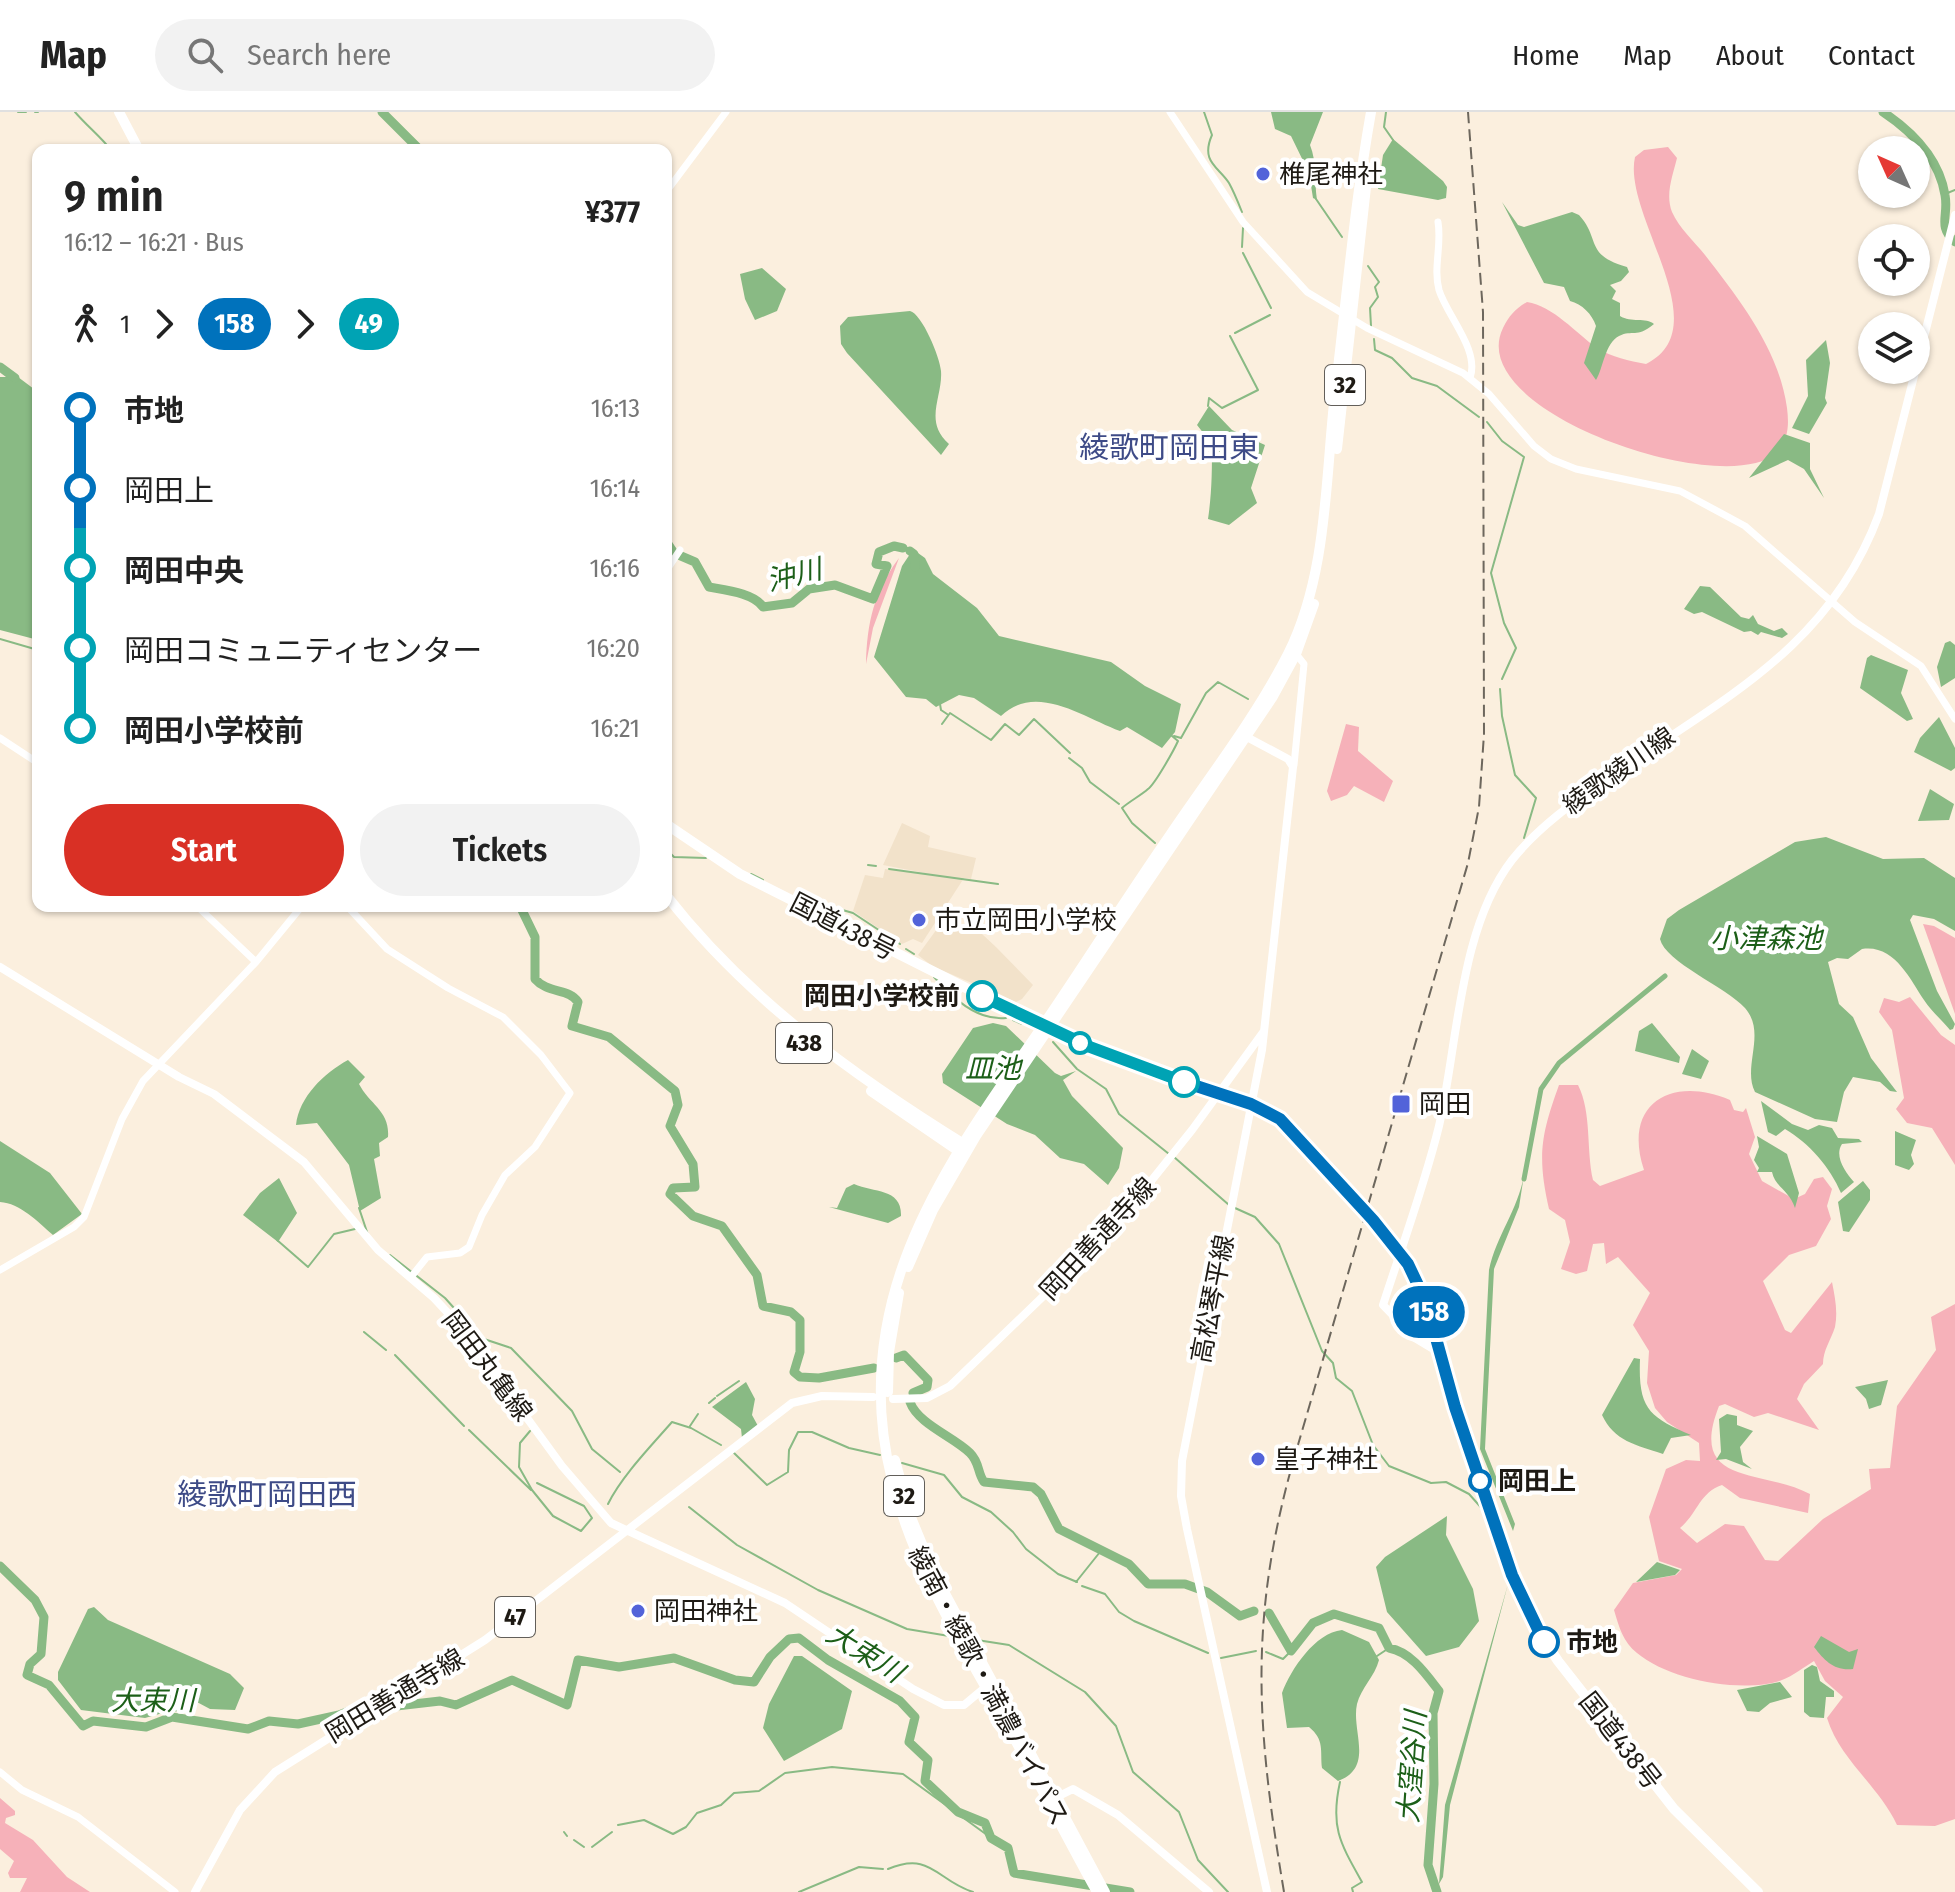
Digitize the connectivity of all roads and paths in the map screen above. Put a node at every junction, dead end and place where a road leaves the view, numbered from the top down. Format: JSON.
{"nodes":[{"id":1,"x":119,"y":112,"type":"edge"},
{"id":2,"x":726,"y":112,"type":"edge"},
{"id":3,"x":1170,"y":112,"type":"edge"},
{"id":4,"x":1371,"y":112,"type":"edge"},
{"id":5,"x":1377,"y":112,"type":"edge"},
{"id":6,"x":136,"y":144,"type":"edge"},
{"id":7,"x":672,"y":184,"type":"edge"},
{"id":8,"x":1955,"y":215,"type":"edge"},
{"id":9,"x":1438,"y":222,"type":"dead end"},
{"id":10,"x":1952,"y":231,"type":"edge"},
{"id":11,"x":1348,"y":318,"type":"junction"},
{"id":12,"x":1470,"y":378,"type":"junction"},
{"id":13,"x":678,"y":552,"type":"dead end"},
{"id":14,"x":672,"y":562,"type":"edge"},
{"id":15,"x":1834,"y":604,"type":"junction"},
{"id":16,"x":1296,"y":654,"type":"junction"},
{"id":17,"x":1955,"y":719,"type":"edge"},
{"id":18,"x":1242,"y":735,"type":"junction"},
{"id":19,"x":0,"y":738,"type":"edge"},
{"id":20,"x":32,"y":759,"type":"edge"},
{"id":21,"x":1294,"y":765,"type":"junction"},
{"id":22,"x":672,"y":828,"type":"edge"},
{"id":23,"x":672,"y":902,"type":"edge"},
{"id":24,"x":203,"y":912,"type":"edge"},
{"id":25,"x":297,"y":912,"type":"edge"},
{"id":26,"x":353,"y":912,"type":"edge"},
{"id":27,"x":670,"y":912,"type":"edge"},
{"id":28,"x":256,"y":962,"type":"junction"},
{"id":29,"x":0,"y":967,"type":"edge"},
{"id":30,"x":1046,"y":1025,"type":"junction"},
{"id":31,"x":1265,"y":1029,"type":"junction"},
{"id":32,"x":157,"y":1063,"type":"junction"},
{"id":33,"x":1219,"y":1094,"type":"junction"},
{"id":34,"x":1251,"y":1104,"type":"junction"},
{"id":35,"x":964,"y":1149,"type":"junction"},
{"id":36,"x":0,"y":1270,"type":"edge"},
{"id":37,"x":413,"y":1274,"type":"junction"},
{"id":38,"x":1434,"y":1327,"type":"junction"},
{"id":39,"x":1418,"y":1340,"type":"junction"},
{"id":40,"x":1440,"y":1353,"type":"junction"},
{"id":41,"x":873,"y":1397,"type":"dead end"},
{"id":42,"x":893,"y":1399,"type":"dead end"},
{"id":43,"x":624,"y":1531,"type":"junction"},
{"id":44,"x":988,"y":1684,"type":"junction"},
{"id":45,"x":0,"y":1772,"type":"edge"},
{"id":46,"x":1052,"y":1800,"type":"junction"},
{"id":47,"x":1094,"y":1878,"type":"junction"},
{"id":48,"x":175,"y":1892,"type":"edge"},
{"id":49,"x":195,"y":1892,"type":"edge"},
{"id":50,"x":1097,"y":1892,"type":"edge"},
{"id":51,"x":1105,"y":1892,"type":"edge"},
{"id":52,"x":1209,"y":1892,"type":"edge"},
{"id":53,"x":1267,"y":1892,"type":"edge"},
{"id":54,"x":1758,"y":1892,"type":"edge"}],
"edges":[{"from":1,"to":6,"type":"highway"},
{"from":2,"to":7,"type":"street"},
{"from":3,"to":11,"type":"street"},
{"from":4,"to":11,"type":"highway","name":"綾南・綾歌・満濃バイパス","number":"32"},
{"from":5,"to":11,"type":"highway","name":"綾南・綾歌・満濃バイパス","number":"32"},
{"from":8,"to":10,"type":"main road","name":"綾歌綾川線"},
{"from":9,"to":12,"type":"street"},
{"from":10,"to":15,"type":"main road","name":"綾歌綾川線"},
{"from":11,"to":12,"type":"street"},
{"from":11,"to":16,"type":"highway","name":"綾南・綾歌・満濃バイパス","number":"32"},
{"from":11,"to":18,"type":"highway","name":"綾南・綾歌・満濃バイパス","number":"32"},
{"from":12,"to":15,"type":"street"},
{"from":13,"to":14,"type":"street"},
{"from":15,"to":17,"type":"street"},
{"from":15,"to":39,"type":"main road","name":"綾歌綾川線"},
{"from":16,"to":18,"type":"highway","name":"綾南・綾歌・満濃バイパス","number":"32"},
{"from":16,"to":21,"type":"street"},
{"from":18,"to":21,"type":"main road"},
{"from":18,"to":30,"type":"highway","name":"綾南・綾歌・満濃バイパス","number":"32"},
{"from":19,"to":20,"type":"street"},
{"from":21,"to":31,"type":"main road","name":"高松琴平線"},
{"from":22,"to":30,"type":"highway","name":"国道438号"},
{"from":23,"to":35,"type":"highway","number":"438"},
{"from":24,"to":28,"type":"street"},
{"from":25,"to":28,"type":"street"},
{"from":26,"to":37,"type":"street"},
{"from":27,"to":35,"type":"highway","number":"438"},
{"from":28,"to":32,"type":"street"},
{"from":29,"to":32,"type":"main road","name":"岡田丸亀線"},
{"from":30,"to":33,"type":"highway","name":"国道438号"},
{"from":30,"to":35,"type":"highway","name":"綾南・綾歌・満濃バイパス","number":"32"},
{"from":31,"to":33,"type":"main road","name":"岡田善通寺線"},
{"from":31,"to":34,"type":"main road","name":"高松琴平線"},
{"from":32,"to":36,"type":"street"},
{"from":32,"to":37,"type":"main road","name":"岡田丸亀線"},
{"from":33,"to":34,"type":"highway","name":"国道438号"},
{"from":33,"to":42,"type":"main road","name":"岡田善通寺線"},
{"from":34,"to":38,"type":"highway","name":"国道438号"},
{"from":34,"to":53,"type":"main road","name":"高松琴平線"},
{"from":35,"to":44,"type":"highway","name":"綾南・綾歌・満濃バイパス","number":"32"},
{"from":37,"to":43,"type":"main road","name":"岡田丸亀線"},
{"from":38,"to":39,"type":"main road"},
{"from":38,"to":40,"type":"highway","name":"国道438号"},
{"from":39,"to":40,"type":"main road","name":"綾歌綾川線"},
{"from":40,"to":54,"type":"highway","name":"国道438号"},
{"from":41,"to":43,"type":"main road","name":"岡田善通寺線","number":"47"},
{"from":43,"to":44,"type":"main road","name":"岡田丸亀線"},
{"from":43,"to":49,"type":"main road","name":"岡田善通寺線","number":"47"},
{"from":44,"to":46,"type":"highway","name":"綾南・綾歌・満濃バイパス","number":"32"},
{"from":45,"to":48,"type":"street"},
{"from":46,"to":47,"type":"highway","name":"綾南・綾歌・満濃バイパス","number":"32"},
{"from":46,"to":52,"type":"main road"},
{"from":47,"to":50,"type":"highway","name":"綾南・綾歌・満濃バイパス","number":"32"},
{"from":47,"to":51,"type":"highway","name":"綾南・綾歌・満濃バイパス","number":"32"}]}
